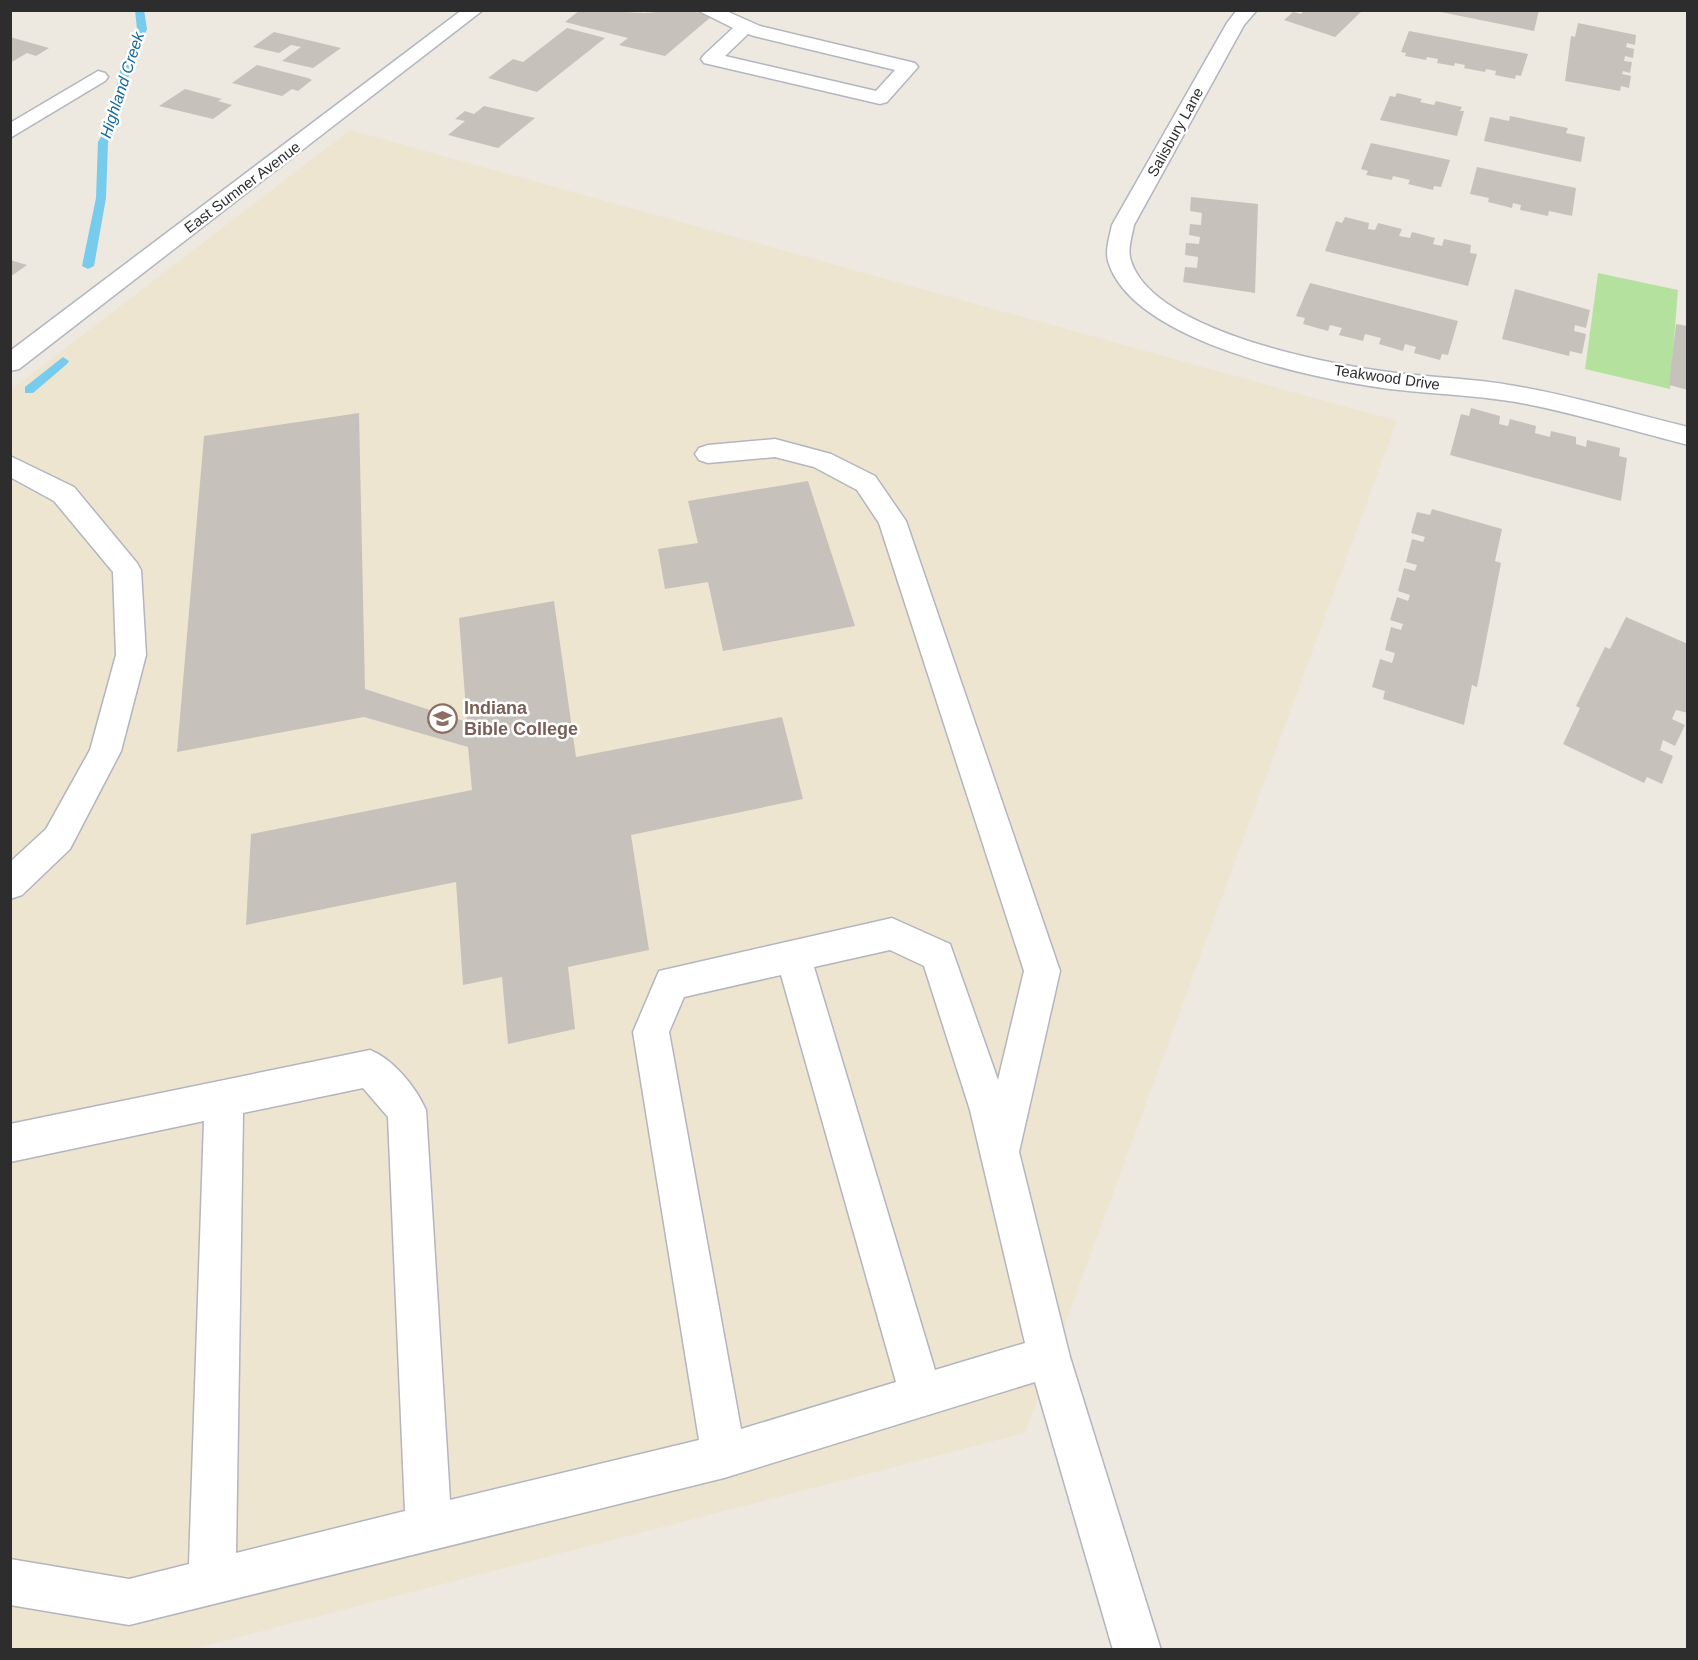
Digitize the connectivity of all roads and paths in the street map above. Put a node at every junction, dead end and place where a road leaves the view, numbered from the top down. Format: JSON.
{"nodes":[{"id":1,"x":474,"y":10,"type":"edge"},
{"id":2,"x":706,"y":10,"type":"edge"},
{"id":3,"x":1248,"y":10,"type":"edge"},
{"id":4,"x":746,"y":26,"type":"junction"},
{"id":5,"x":98,"y":77,"type":"dead end"},
{"id":6,"x":10,"y":132,"type":"edge"},
{"id":7,"x":1118,"y":259,"type":"joint"},
{"id":8,"x":10,"y":363,"type":"edge"},
{"id":9,"x":1688,"y":436,"type":"edge"},
{"id":10,"x":708,"y":454,"type":"dead end"},
{"id":11,"x":10,"y":465,"type":"edge"},
{"id":12,"x":10,"y":884,"type":"edge"},
{"id":13,"x":793,"y":956,"type":"junction"},
{"id":14,"x":224,"y":1098,"type":"junction"},
{"id":15,"x":10,"y":1143,"type":"edge"},
{"id":16,"x":1000,"y":1153,"type":"junction"},
{"id":17,"x":1049,"y":1357,"type":"junction"},
{"id":18,"x":921,"y":1395,"type":"junction"},
{"id":19,"x":724,"y":1456,"type":"junction"},
{"id":20,"x":429,"y":1528,"type":"junction"},
{"id":21,"x":212,"y":1581,"type":"junction"},
{"id":22,"x":10,"y":1582,"type":"edge"},
{"id":23,"x":1137,"y":1650,"type":"edge"}],
"edges":[{"from":1,"to":8,"type":"street","name":"East Sumner Avenue"},
{"from":2,"to":4,"type":"street"},
{"from":3,"to":7,"type":"street","name":"Salisbury Lane"},
{"from":4,"to":4,"type":"street"},
{"from":5,"to":6,"type":"street"},
{"from":7,"to":9,"type":"street","name":"Teakwood Drive"},
{"from":10,"to":16,"type":"street"},
{"from":11,"to":12,"type":"street"},
{"from":13,"to":16,"type":"street"},
{"from":13,"to":18,"type":"street"},
{"from":13,"to":19,"type":"street"},
{"from":14,"to":15,"type":"street"},
{"from":14,"to":20,"type":"street"},
{"from":14,"to":21,"type":"street"},
{"from":16,"to":17,"type":"street"},
{"from":17,"to":18,"type":"street"},
{"from":17,"to":23,"type":"street"},
{"from":18,"to":19,"type":"street"},
{"from":19,"to":20,"type":"street"},
{"from":20,"to":21,"type":"street"},
{"from":21,"to":22,"type":"street"}]}
